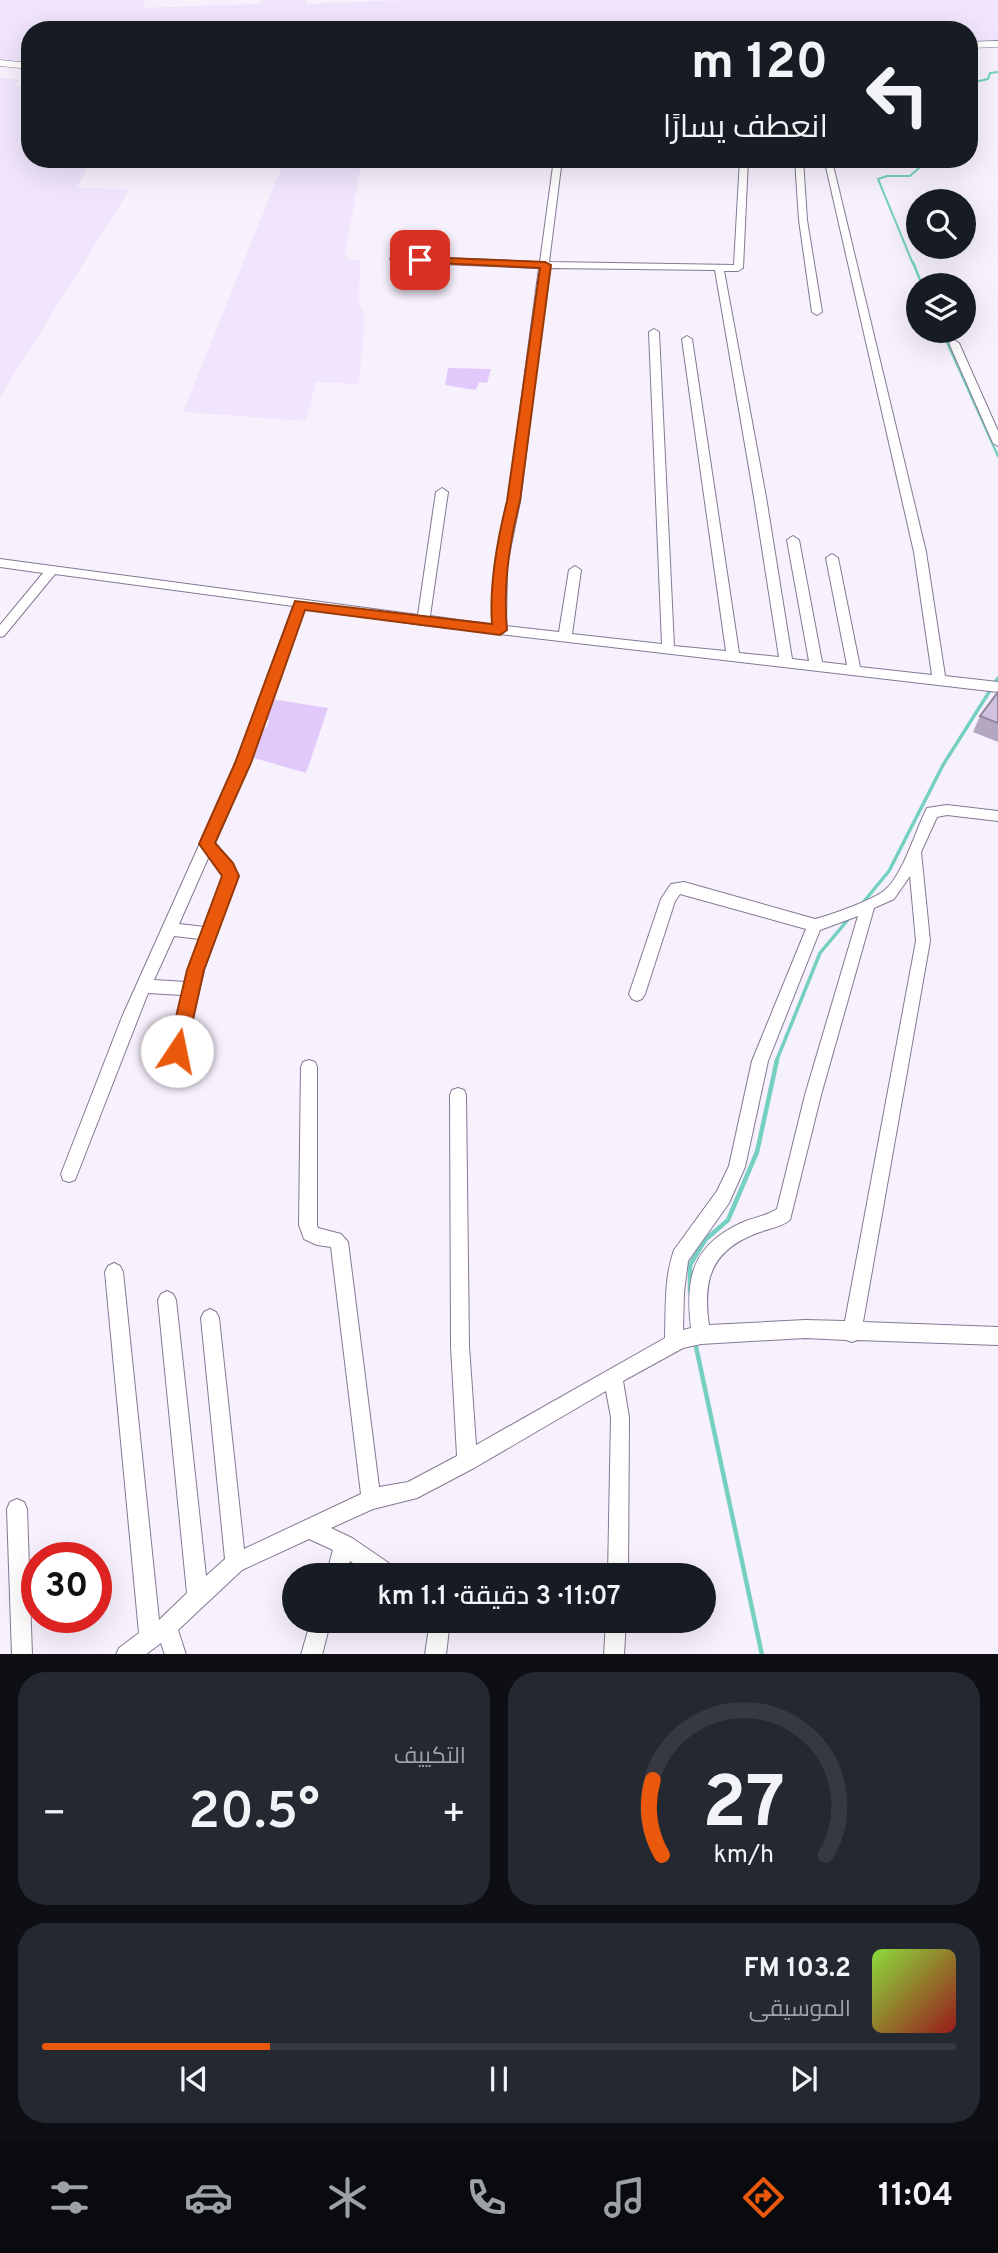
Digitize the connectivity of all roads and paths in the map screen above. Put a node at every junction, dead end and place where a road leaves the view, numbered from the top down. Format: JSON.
{"nodes":[{"id":1,"x":998,"y":44,"type":"edge"},
{"id":2,"x":978,"y":45,"type":"edge"},
{"id":3,"x":0,"y":63,"type":"edge"},
{"id":4,"x":21,"y":65,"type":"edge"},
{"id":5,"x":557,"y":168,"type":"edge"},
{"id":6,"x":744,"y":168,"type":"edge"},
{"id":7,"x":797,"y":168,"type":"edge"},
{"id":8,"x":830,"y":168,"type":"edge"},
{"id":9,"x":395,"y":259,"type":"dead end"},
{"id":10,"x":545,"y":265,"type":"junction"},
{"id":11,"x":719,"y":269,"type":"junction"},
{"id":12,"x":817,"y":312,"type":"dead end"},
{"id":13,"x":654,"y":332,"type":"dead end"},
{"id":14,"x":687,"y":339,"type":"dead end"},
{"id":15,"x":954,"y":344,"type":"dead end"},
{"id":16,"x":998,"y":443,"type":"edge"},
{"id":17,"x":442,"y":492,"type":"dead end"},
{"id":18,"x":793,"y":540,"type":"dead end"},
{"id":19,"x":832,"y":558,"type":"dead end"},
{"id":20,"x":0,"y":563,"type":"edge"},
{"id":21,"x":575,"y":570,"type":"dead end"},
{"id":22,"x":51,"y":571,"type":"junction"},
{"id":23,"x":300,"y":605,"type":"junction"},
{"id":24,"x":423,"y":621,"type":"junction"},
{"id":25,"x":500,"y":630,"type":"junction"},
{"id":26,"x":0,"y":633,"type":"edge"},
{"id":27,"x":565,"y":636,"type":"junction"},
{"id":28,"x":668,"y":649,"type":"junction"},
{"id":29,"x":733,"y":655,"type":"junction"},
{"id":30,"x":786,"y":661,"type":"junction"},
{"id":31,"x":816,"y":665,"type":"junction"},
{"id":32,"x":854,"y":669,"type":"junction"},
{"id":33,"x":939,"y":681,"type":"junction"},
{"id":34,"x":998,"y":687,"type":"edge"},
{"id":35,"x":998,"y":817,"type":"edge"},
{"id":36,"x":207,"y":844,"type":"junction"},
{"id":37,"x":915,"y":853,"type":"junction"},
{"id":38,"x":868,"y":905,"type":"junction"},
{"id":39,"x":815,"y":925,"type":"junction"},
{"id":40,"x":169,"y":929,"type":"junction"},
{"id":41,"x":209,"y":934,"type":"junction"},
{"id":42,"x":144,"y":986,"type":"junction"},
{"id":43,"x":191,"y":989,"type":"junction"},
{"id":44,"x":637,"y":994,"type":"dead end"},
{"id":45,"x":177,"y":1051,"type":"dead end"},
{"id":46,"x":309,"y":1067,"type":"dead end"},
{"id":47,"x":458,"y":1095,"type":"dead end"},
{"id":48,"x":69,"y":1174,"type":"dead end"},
{"id":49,"x":114,"y":1272,"type":"dead end"},
{"id":50,"x":167,"y":1300,"type":"dead end"},
{"id":51,"x":210,"y":1318,"type":"dead end"},
{"id":52,"x":852,"y":1333,"type":"junction"},
{"id":53,"x":998,"y":1336,"type":"edge"},
{"id":54,"x":688,"y":1339,"type":"junction"},
{"id":55,"x":612,"y":1378,"type":"junction"},
{"id":56,"x":467,"y":1461,"type":"junction"},
{"id":57,"x":371,"y":1499,"type":"junction"},
{"id":58,"x":17,"y":1509,"type":"dead end"},
{"id":59,"x":308,"y":1528,"type":"junction"},
{"id":60,"x":345,"y":1545,"type":"junction"},
{"id":61,"x":235,"y":1563,"type":"junction"},
{"id":62,"x":340,"y":1563,"type":"edge"},
{"id":63,"x":371,"y":1563,"type":"edge"},
{"id":64,"x":618,"y":1563,"type":"edge"},
{"id":65,"x":198,"y":1598,"type":"junction"},
{"id":66,"x":158,"y":1632,"type":"junction"},
{"id":67,"x":317,"y":1633,"type":"edge"},
{"id":68,"x":438,"y":1633,"type":"edge"},
{"id":69,"x":615,"y":1633,"type":"edge"},
{"id":70,"x":22,"y":1654,"type":"edge"},
{"id":71,"x":126,"y":1654,"type":"edge"},
{"id":72,"x":176,"y":1654,"type":"edge"},
{"id":73,"x":311,"y":1654,"type":"edge"},
{"id":74,"x":435,"y":1654,"type":"edge"},
{"id":75,"x":614,"y":1654,"type":"edge"}],
"edges":[{"from":1,"to":2,"type":"main road"},
{"from":3,"to":4,"type":"main road"},
{"from":5,"to":10,"type":"street"},
{"from":6,"to":11,"type":"street"},
{"from":7,"to":12,"type":"street"},
{"from":8,"to":33,"type":"street"},
{"from":9,"to":10,"type":"street"},
{"from":10,"to":11,"type":"street"},
{"from":10,"to":25,"type":"street"},
{"from":11,"to":30,"type":"street"},
{"from":13,"to":28,"type":"street"},
{"from":14,"to":29,"type":"street"},
{"from":15,"to":16,"type":"street"},
{"from":17,"to":24,"type":"street"},
{"from":18,"to":31,"type":"street"},
{"from":19,"to":32,"type":"street"},
{"from":20,"to":22,"type":"street"},
{"from":21,"to":27,"type":"street"},
{"from":22,"to":23,"type":"street"},
{"from":22,"to":26,"type":"street"},
{"from":23,"to":24,"type":"street"},
{"from":23,"to":36,"type":"street"},
{"from":24,"to":25,"type":"street"},
{"from":25,"to":27,"type":"street"},
{"from":27,"to":28,"type":"street"},
{"from":28,"to":29,"type":"street"},
{"from":29,"to":30,"type":"street"},
{"from":30,"to":31,"type":"street"},
{"from":31,"to":32,"type":"street"},
{"from":32,"to":33,"type":"street"},
{"from":33,"to":34,"type":"street"},
{"from":35,"to":37,"type":"street"},
{"from":36,"to":40,"type":"street"},
{"from":36,"to":41,"type":"street"},
{"from":37,"to":38,"type":"street"},
{"from":37,"to":52,"type":"street"},
{"from":38,"to":39,"type":"street"},
{"from":38,"to":54,"type":"street"},
{"from":39,"to":44,"type":"street"},
{"from":39,"to":54,"type":"street"},
{"from":40,"to":41,"type":"street"},
{"from":40,"to":42,"type":"street"},
{"from":41,"to":43,"type":"street"},
{"from":42,"to":43,"type":"street"},
{"from":42,"to":48,"type":"street"},
{"from":43,"to":45,"type":"street"},
{"from":46,"to":57,"type":"street"},
{"from":47,"to":56,"type":"street"},
{"from":49,"to":66,"type":"street"},
{"from":50,"to":65,"type":"street"},
{"from":51,"to":61,"type":"street"},
{"from":52,"to":53,"type":"street"},
{"from":52,"to":54,"type":"street"},
{"from":54,"to":55,"type":"street"},
{"from":55,"to":56,"type":"street"},
{"from":55,"to":64,"type":"street"},
{"from":56,"to":57,"type":"street"},
{"from":57,"to":59,"type":"street"},
{"from":58,"to":70,"type":"street"},
{"from":59,"to":60,"type":"street"},
{"from":59,"to":61,"type":"street"},
{"from":60,"to":62,"type":"street"},
{"from":60,"to":63,"type":"street"},
{"from":61,"to":65,"type":"street"},
{"from":65,"to":66,"type":"street"},
{"from":66,"to":71,"type":"street"},
{"from":66,"to":72,"type":"street"},
{"from":67,"to":73,"type":"street"},
{"from":68,"to":74,"type":"street"},
{"from":69,"to":75,"type":"street"}]}
